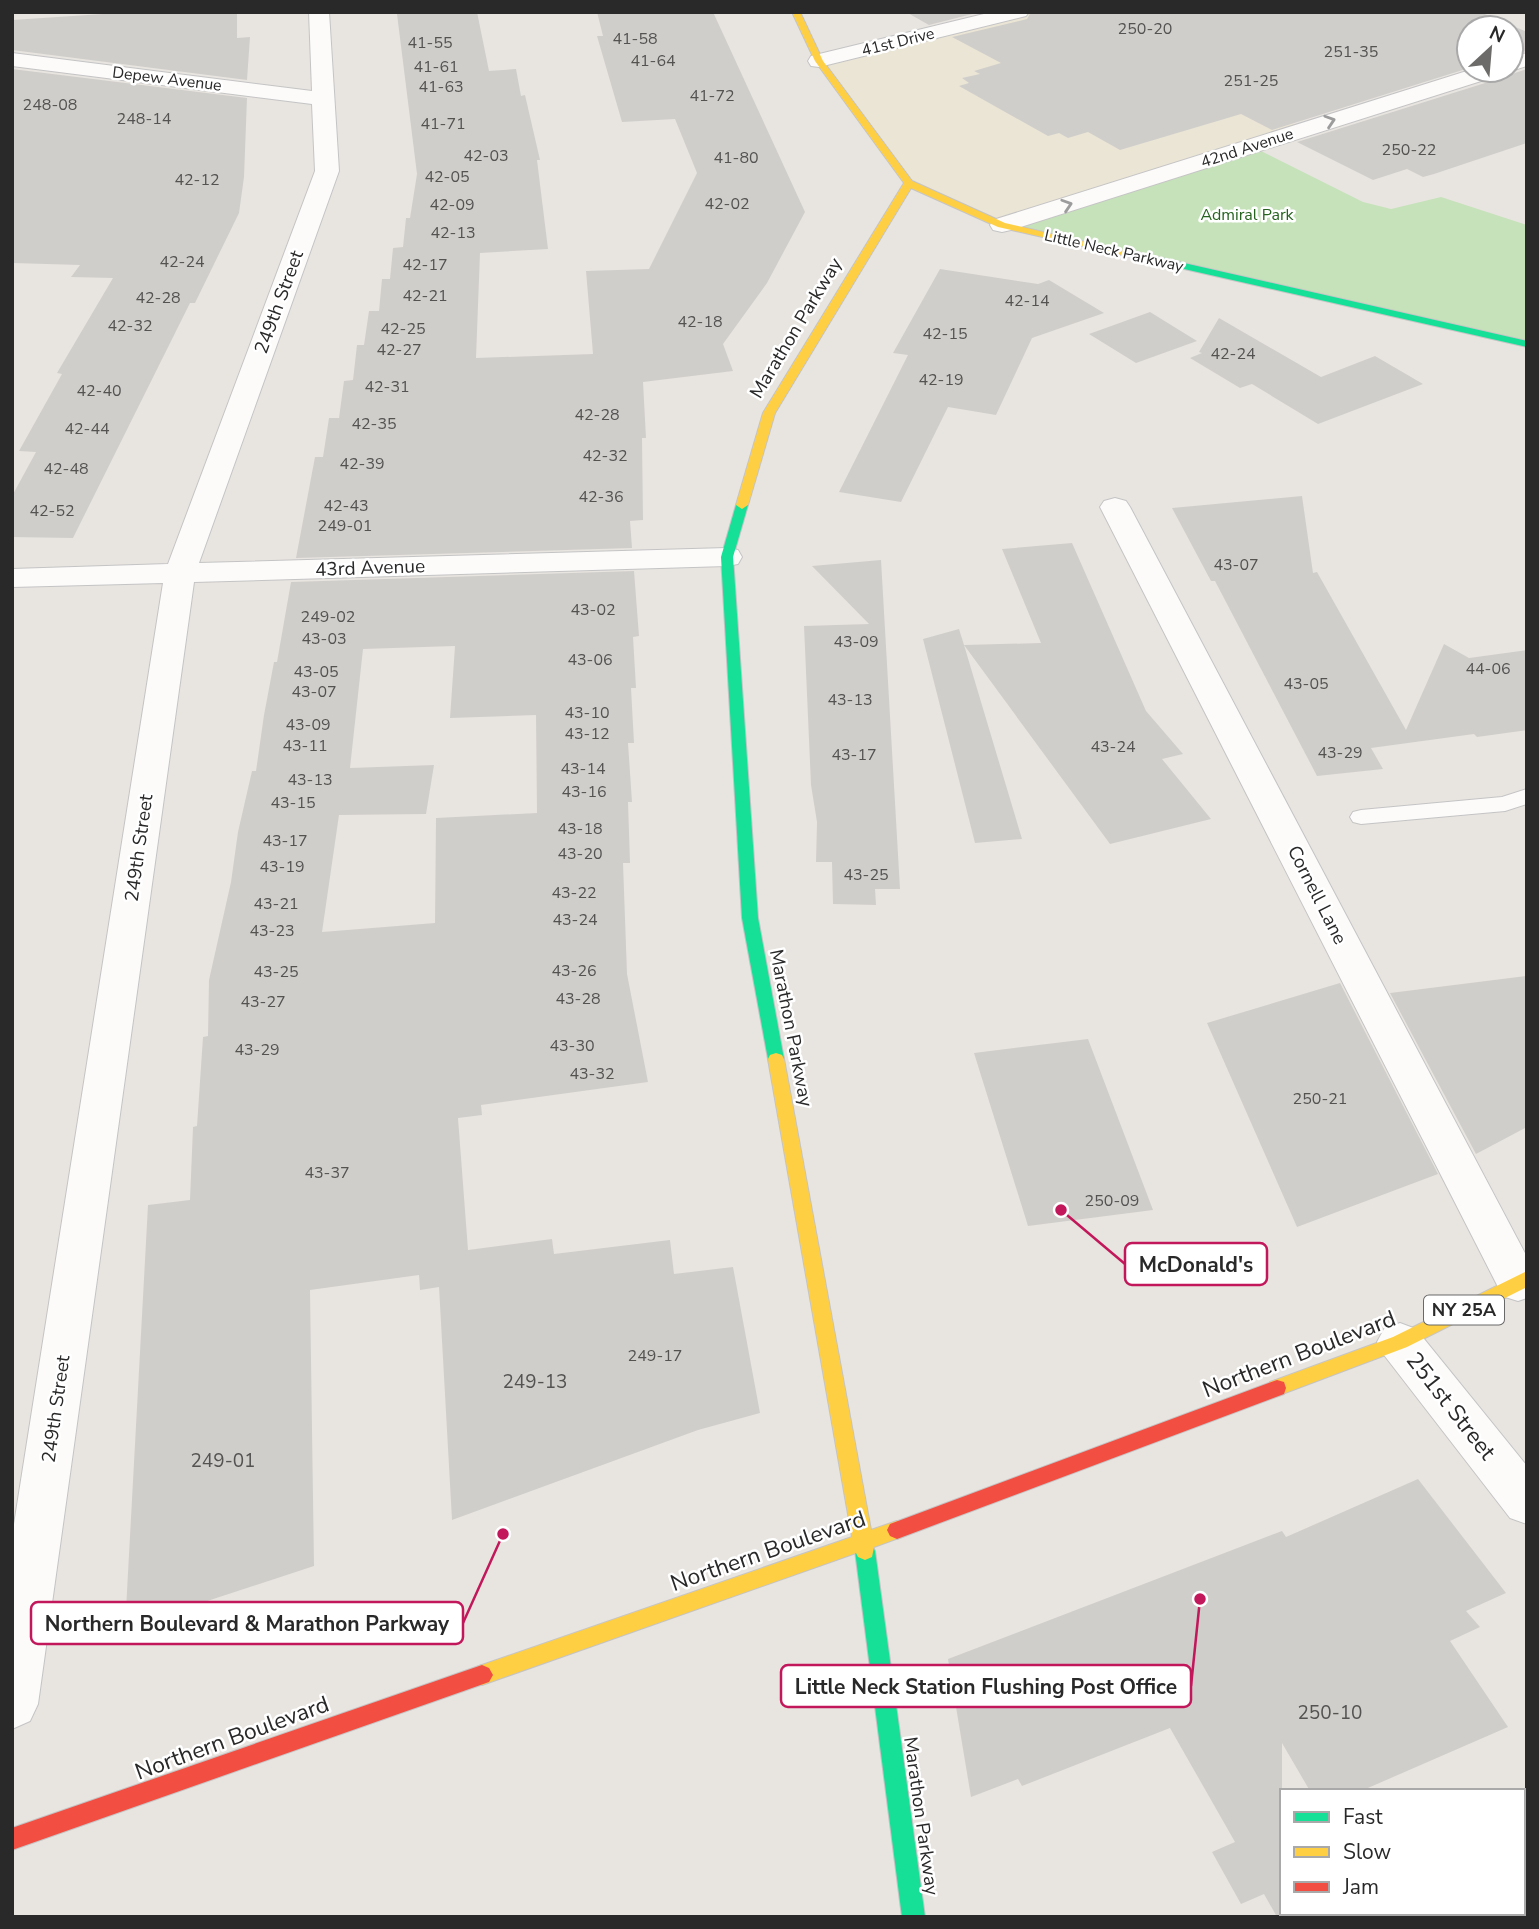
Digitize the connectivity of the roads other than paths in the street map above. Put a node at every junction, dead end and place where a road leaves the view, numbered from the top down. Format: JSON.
{"nodes":[{"id":1,"x":319,"y":12,"type":"edge"},
{"id":2,"x":796,"y":12,"type":"edge"},
{"id":3,"x":1019,"y":12,"type":"edge"},
{"id":4,"x":12,"y":59,"type":"edge"},
{"id":5,"x":819,"y":61,"type":"junction"},
{"id":6,"x":1455,"y":82,"type":"edge"},
{"id":7,"x":323,"y":99,"type":"junction"},
{"id":8,"x":909,"y":183,"type":"junction"},
{"id":9,"x":1002,"y":225,"type":"junction"},
{"id":10,"x":1527,"y":344,"type":"edge"},
{"id":11,"x":1115,"y":507,"type":"dead end"},
{"id":12,"x":727,"y":557,"type":"junction"},
{"id":13,"x":180,"y":573,"type":"junction"},
{"id":14,"x":12,"y":578,"type":"edge"},
{"id":15,"x":1527,"y":796,"type":"edge"},
{"id":16,"x":1361,"y":817,"type":"dead end"},
{"id":17,"x":1522,"y":1281,"type":"edge"},
{"id":18,"x":1400,"y":1342,"type":"junction"},
{"id":19,"x":1527,"y":1503,"type":"edge"},
{"id":20,"x":864,"y":1542,"type":"junction"},
{"id":21,"x":23,"y":1559,"type":"edge"},
{"id":22,"x":12,"y":1704,"type":"edge"},
{"id":23,"x":12,"y":1839,"type":"edge"},
{"id":24,"x":914,"y":1917,"type":"edge"}],
"edges":[{"from":1,"to":7,"type":"street","name":"249th Street"},
{"from":2,"to":5,"type":"street","name":"Little Neck Parkway"},
{"from":3,"to":5,"type":"street","name":"41st Drive"},
{"from":4,"to":7,"type":"street","name":"Depew Avenue"},
{"from":5,"to":8,"type":"street","name":"Little Neck Parkway"},
{"from":9,"to":6,"type":"street","name":"42nd Avenue","one_way":true},
{"from":7,"to":13,"type":"street","name":"249th Street"},
{"from":8,"to":9,"type":"street","name":"Little Neck Parkway"},
{"from":8,"to":12,"type":"street","name":"Marathon Parkway"},
{"from":9,"to":10,"type":"street","name":"Little Neck Parkway"},
{"from":11,"to":17,"type":"street","name":"Cornell Lane"},
{"from":12,"to":13,"type":"street","name":"43rd Avenue"},
{"from":12,"to":20,"type":"street","name":"Marathon Parkway"},
{"from":13,"to":14,"type":"street","name":"43rd Avenue"},
{"from":13,"to":21,"type":"street","name":"249th Street"},
{"from":15,"to":16,"type":"lane"},
{"from":17,"to":18,"type":"street","name":"Northern Boulevard","number":"NY 25A"},
{"from":18,"to":19,"type":"street","name":"251st Street"},
{"from":18,"to":20,"type":"street","name":"Northern Boulevard"},
{"from":20,"to":23,"type":"street","name":"Northern Boulevard"},
{"from":20,"to":24,"type":"street","name":"Marathon Parkway"},
{"from":21,"to":22,"type":"street","name":"249th Street"}]}
